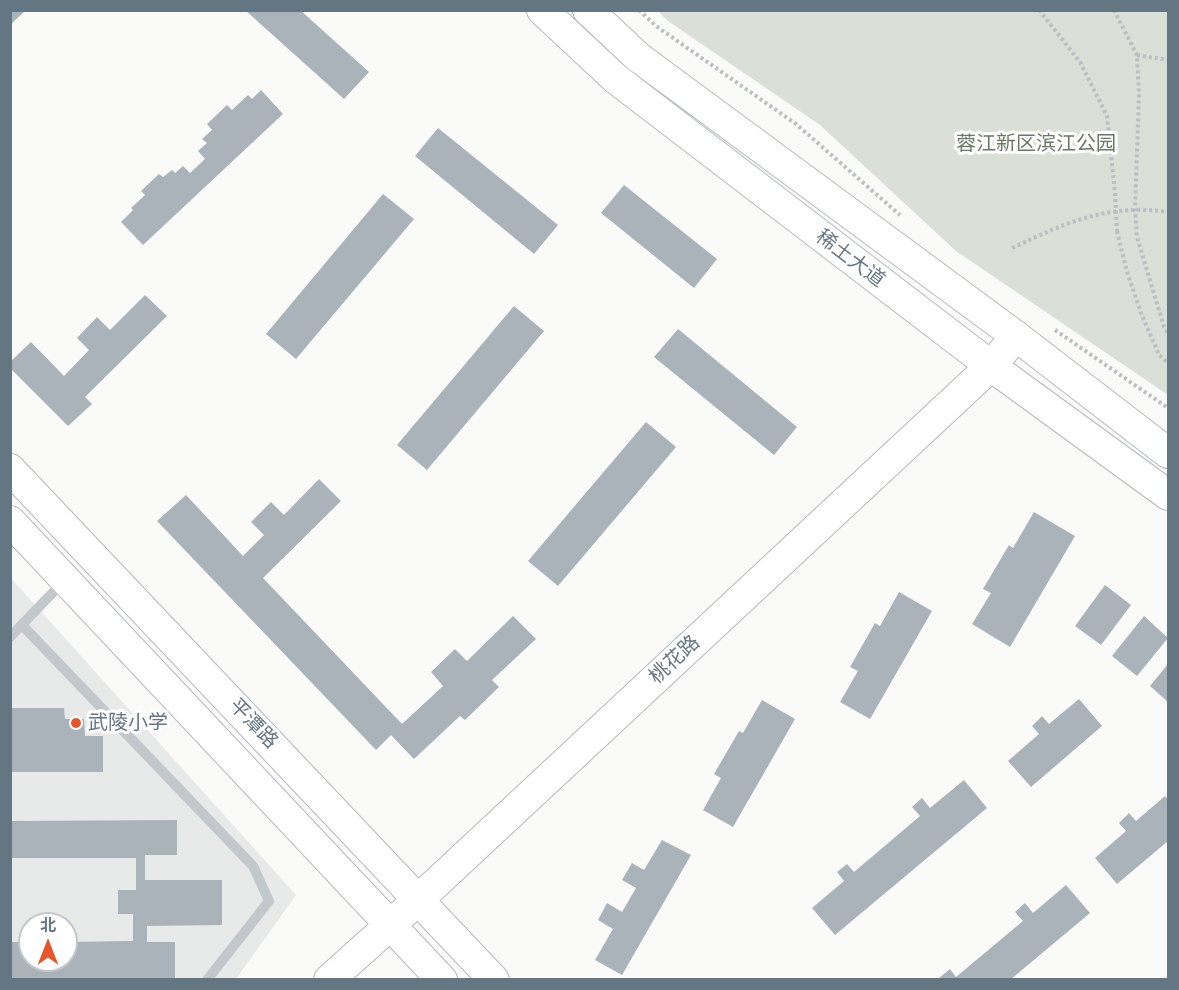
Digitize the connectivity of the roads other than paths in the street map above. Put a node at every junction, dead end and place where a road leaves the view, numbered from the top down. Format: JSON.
{"nodes":[{"id":1,"x":542,"y":10,"type":"edge"},
{"id":2,"x":588,"y":10,"type":"edge"},
{"id":3,"x":1016,"y":336,"type":"junction"},
{"id":4,"x":991,"y":366,"type":"junction"},
{"id":5,"x":1168,"y":453,"type":"edge"},
{"id":6,"x":10,"y":469,"type":"edge"},
{"id":7,"x":1168,"y":495,"type":"edge"},
{"id":8,"x":10,"y":521,"type":"edge"},
{"id":9,"x":65,"y":579,"type":"junction"},
{"id":10,"x":22,"y":625,"type":"junction"},
{"id":11,"x":10,"y":637,"type":"edge"},
{"id":12,"x":419,"y":899,"type":"junction"},
{"id":13,"x":391,"y":924,"type":"junction"},
{"id":14,"x":207,"y":980,"type":"edge"},
{"id":15,"x":329,"y":980,"type":"edge"},
{"id":16,"x":442,"y":980,"type":"edge"},
{"id":17,"x":494,"y":980,"type":"edge"}],
"edges":[{"from":1,"to":4,"type":"street","name":"稀土大道"},
{"from":2,"to":3,"type":"street","name":"稀土大道"},
{"from":3,"to":4,"type":"street","name":"桃花路"},
{"from":3,"to":5,"type":"street","name":"稀土大道"},
{"from":4,"to":7,"type":"street","name":"稀土大道"},
{"from":4,"to":12,"type":"street","name":"桃花路"},
{"from":6,"to":12,"type":"street","name":"平潭路"},
{"from":8,"to":9,"type":"street","name":"平潭路"},
{"from":9,"to":10,"type":"lane"},
{"from":9,"to":13,"type":"street","name":"平潭路"},
{"from":10,"to":11,"type":"lane"},
{"from":10,"to":14,"type":"lane"},
{"from":12,"to":13,"type":"street","name":"桃花路"},
{"from":12,"to":17,"type":"street","name":"平潭路"},
{"from":13,"to":15,"type":"street","name":"桃花路"},
{"from":13,"to":16,"type":"street","name":"平潭路"}]}
